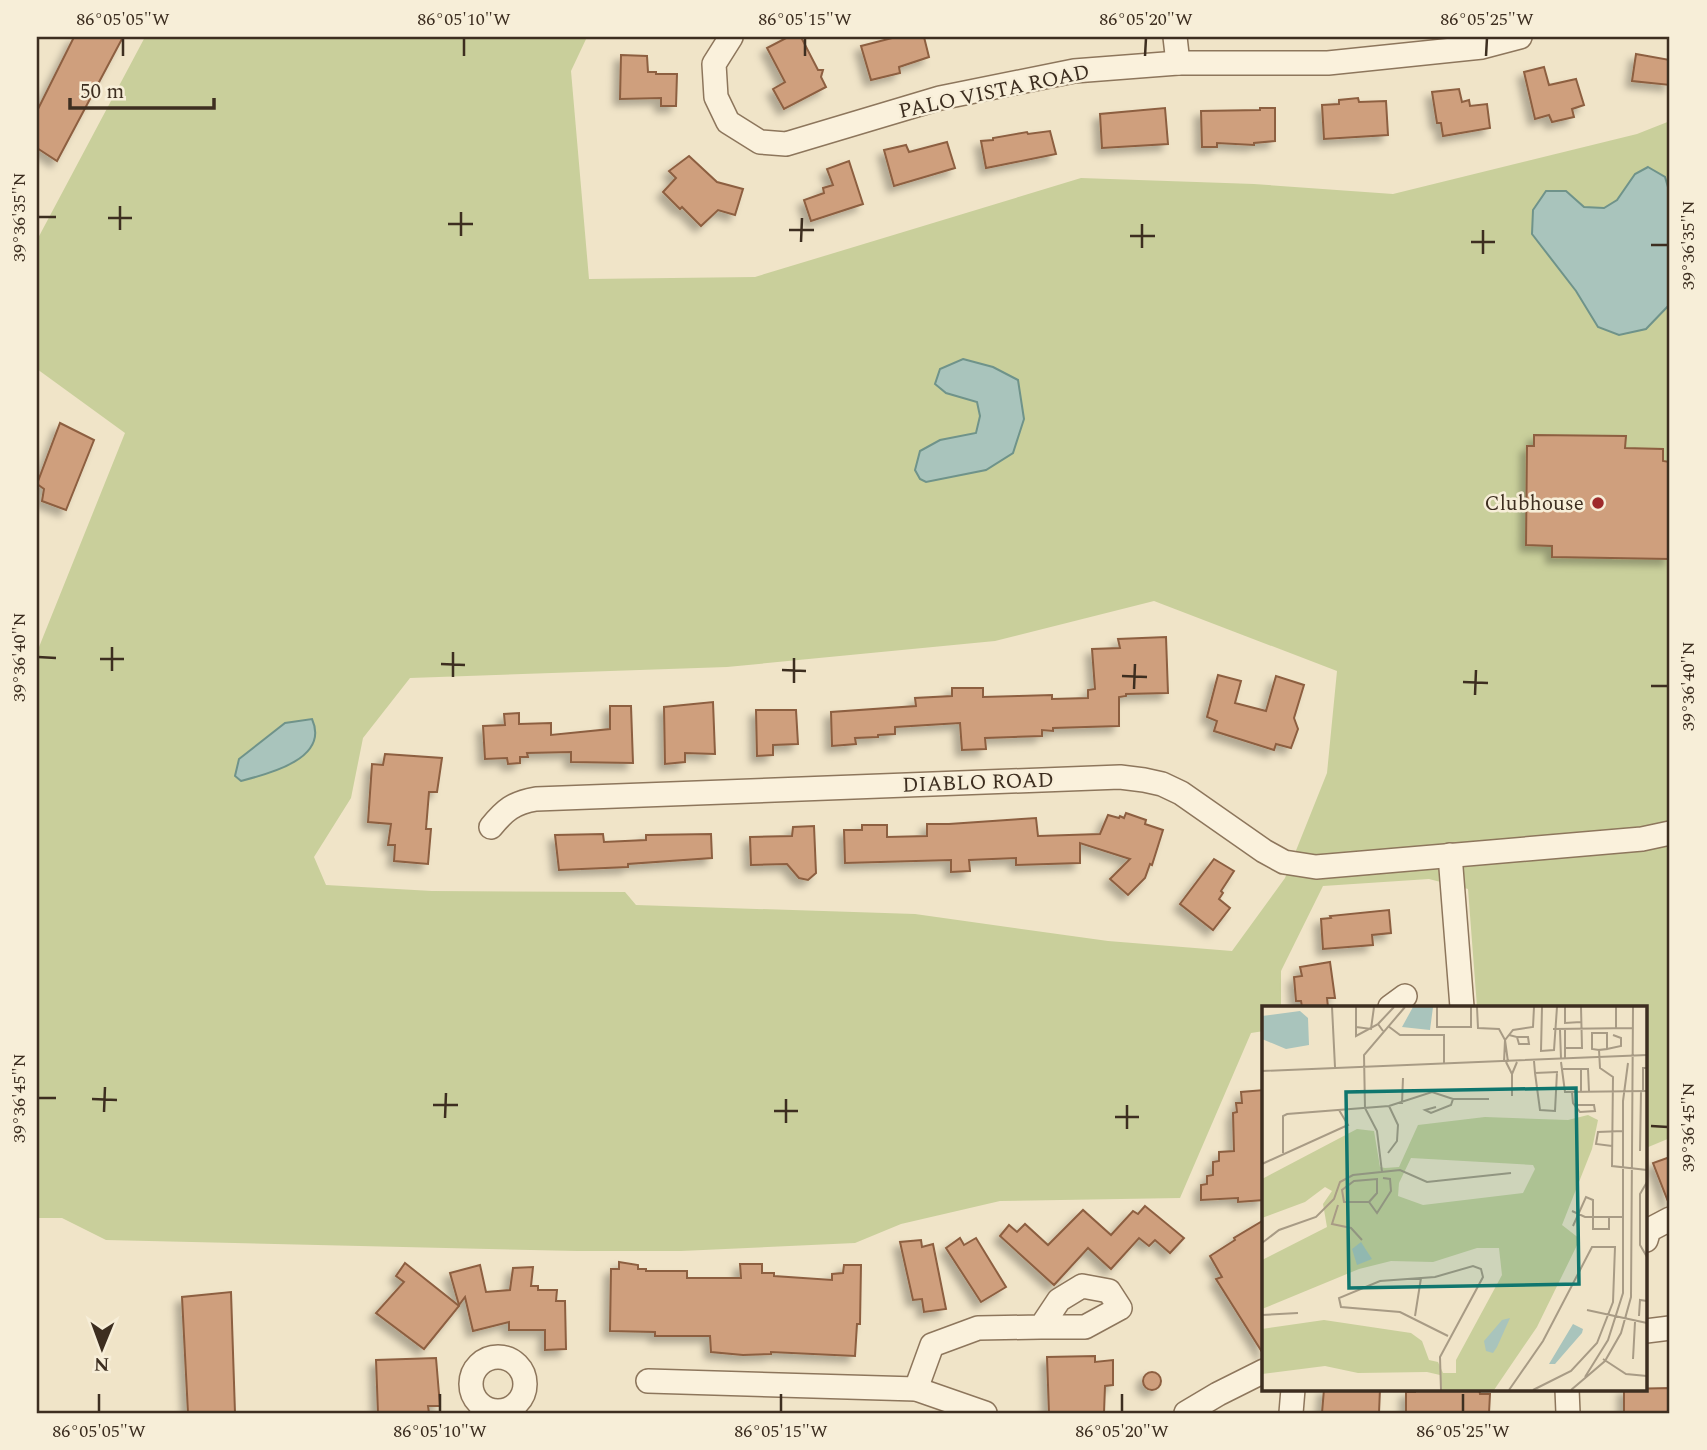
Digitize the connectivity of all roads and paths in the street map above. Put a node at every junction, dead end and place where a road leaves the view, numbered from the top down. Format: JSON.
{"nodes":[{"id":1,"x":731,"y":37,"type":"edge"},
{"id":2,"x":1175,"y":37,"type":"edge"},
{"id":3,"x":1520,"y":37,"type":"edge"},
{"id":4,"x":1178,"y":63,"type":"junction"},
{"id":5,"x":491,"y":827,"type":"dead end"},
{"id":6,"x":1670,"y":833,"type":"edge"},
{"id":7,"x":1450,"y":855,"type":"junction"},
{"id":8,"x":1462,"y":1006,"type":"edge"},
{"id":9,"x":1670,"y":1219,"type":"edge"},
{"id":10,"x":1648,"y":1233,"type":"edge"},
{"id":11,"x":1041,"y":1327,"type":"dead end"},
{"id":12,"x":1670,"y":1328,"type":"edge"},
{"id":13,"x":1648,"y":1331,"type":"edge"},
{"id":14,"x":1262,"y":1372,"type":"edge"},
{"id":15,"x":648,"y":1381,"type":"dead end"},
{"id":16,"x":916,"y":1389,"type":"junction"},
{"id":17,"x":1293,"y":1390,"type":"edge"},
{"id":18,"x":1567,"y":1390,"type":"edge"},
{"id":19,"x":985,"y":1413,"type":"edge"},
{"id":20,"x":1186,"y":1413,"type":"edge"},
{"id":21,"x":1291,"y":1413,"type":"edge"},
{"id":22,"x":1568,"y":1413,"type":"edge"}],
"edges":[{"from":1,"to":4,"type":"street","name":"PALO VISTA ROAD"},
{"from":2,"to":4,"type":"street"},
{"from":3,"to":4,"type":"street","name":"PALO VISTA ROAD"},
{"from":5,"to":7,"type":"street","name":"DIABLO ROAD"},
{"from":6,"to":7,"type":"street","name":"DIABLO ROAD"},
{"from":7,"to":8,"type":"street"},
{"from":9,"to":10,"type":"street"},
{"from":11,"to":16,"type":"street"},
{"from":12,"to":13,"type":"street"},
{"from":14,"to":20,"type":"street"},
{"from":15,"to":16,"type":"street"},
{"from":16,"to":19,"type":"street"},
{"from":17,"to":21,"type":"street"},
{"from":18,"to":22,"type":"street"}]}
